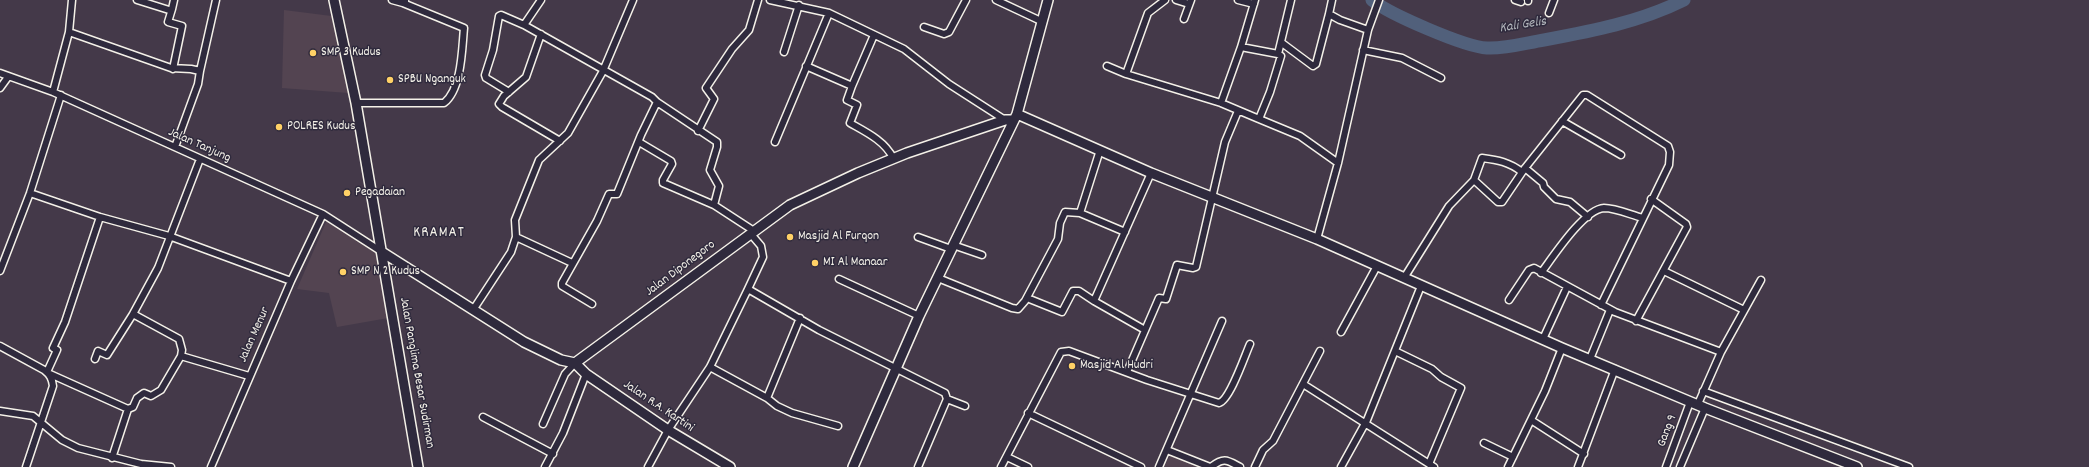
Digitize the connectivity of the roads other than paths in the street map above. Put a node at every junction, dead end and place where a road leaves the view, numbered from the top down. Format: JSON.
{"nodes":[{"id":1,"x":72,"y":0,"type":"edge"},
{"id":2,"x":137,"y":0,"type":"edge"},
{"id":3,"x":174,"y":0,"type":"edge"},
{"id":4,"x":216,"y":0,"type":"edge"},
{"id":5,"x":334,"y":0,"type":"edge"},
{"id":6,"x":392,"y":0,"type":"edge"},
{"id":7,"x":541,"y":0,"type":"edge"},
{"id":8,"x":633,"y":0,"type":"edge"},
{"id":9,"x":758,"y":0,"type":"edge"},
{"id":10,"x":770,"y":0,"type":"edge"},
{"id":11,"x":810,"y":0,"type":"edge"},
{"id":12,"x":966,"y":0,"type":"edge"},
{"id":13,"x":996,"y":0,"type":"edge"},
{"id":14,"x":1048,"y":0,"type":"edge"},
{"id":15,"x":1166,"y":0,"type":"edge"},
{"id":16,"x":1176,"y":0,"type":"edge"},
{"id":17,"x":1238,"y":0,"type":"edge"},
{"id":18,"x":1291,"y":0,"type":"edge"},
{"id":19,"x":1332,"y":0,"type":"edge"},
{"id":20,"x":1379,"y":0,"type":"edge"},
{"id":21,"x":1554,"y":0,"type":"edge"},
{"id":22,"x":405,"y":1,"type":"edge"},
{"id":23,"x":1190,"y":2,"type":"edge"},
{"id":24,"x":1254,"y":2,"type":"edge"},
{"id":25,"x":799,"y":5,"type":"junction"},
{"id":26,"x":809,"y":7,"type":"junction"},
{"id":27,"x":172,"y":9,"type":"junction"},
{"id":28,"x":829,"y":13,"type":"junction"},
{"id":29,"x":1549,"y":13,"type":"dead end"},
{"id":30,"x":1330,"y":14,"type":"junction"},
{"id":31,"x":1184,"y":19,"type":"dead end"},
{"id":32,"x":1043,"y":22,"type":"junction"},
{"id":33,"x":524,"y":25,"type":"junction"},
{"id":34,"x":924,"y":27,"type":"dead end"},
{"id":35,"x":1368,"y":30,"type":"junction"},
{"id":36,"x":69,"y":32,"type":"junction"},
{"id":37,"x":541,"y":34,"type":"junction"},
{"id":38,"x":874,"y":35,"type":"junction"},
{"id":39,"x":1282,"y":43,"type":"junction"},
{"id":40,"x":1241,"y":47,"type":"junction"},
{"id":41,"x":1364,"y":50,"type":"junction"},
{"id":42,"x":784,"y":52,"type":"dead end"},
{"id":43,"x":1278,"y":54,"type":"junction"},
{"id":44,"x":806,"y":66,"type":"junction"},
{"id":45,"x":1107,"y":66,"type":"dead end"},
{"id":46,"x":173,"y":69,"type":"junction"},
{"id":47,"x":200,"y":71,"type":"junction"},
{"id":48,"x":603,"y":71,"type":"junction"},
{"id":49,"x":0,"y":73,"type":"edge"},
{"id":50,"x":1126,"y":74,"type":"junction"},
{"id":51,"x":8,"y":77,"type":"junction"},
{"id":52,"x":1441,"y":78,"type":"dead end"},
{"id":53,"x":852,"y":86,"type":"junction"},
{"id":54,"x":0,"y":88,"type":"edge"},
{"id":55,"x":53,"y":92,"type":"junction"},
{"id":56,"x":509,"y":92,"type":"junction"},
{"id":57,"x":61,"y":95,"type":"junction"},
{"id":58,"x":657,"y":102,"type":"junction"},
{"id":59,"x":356,"y":103,"type":"junction"},
{"id":60,"x":1220,"y":103,"type":"junction"},
{"id":61,"x":1238,"y":111,"type":"junction"},
{"id":62,"x":1012,"y":118,"type":"junction"},
{"id":63,"x":1259,"y":119,"type":"junction"},
{"id":64,"x":1562,"y":121,"type":"junction"},
{"id":65,"x":698,"y":131,"type":"junction"},
{"id":66,"x":560,"y":141,"type":"junction"},
{"id":67,"x":639,"y":142,"type":"junction"},
{"id":68,"x":775,"y":142,"type":"dead end"},
{"id":69,"x":175,"y":147,"type":"junction"},
{"id":70,"x":1100,"y":150,"type":"junction"},
{"id":71,"x":1621,"y":154,"type":"dead end"},
{"id":72,"x":893,"y":158,"type":"junction"},
{"id":73,"x":200,"y":159,"type":"junction"},
{"id":74,"x":1338,"y":163,"type":"junction"},
{"id":75,"x":1523,"y":170,"type":"junction"},
{"id":76,"x":1151,"y":173,"type":"junction"},
{"id":77,"x":1474,"y":180,"type":"junction"},
{"id":78,"x":30,"y":193,"type":"junction"},
{"id":79,"x":1213,"y":197,"type":"junction"},
{"id":80,"x":1651,"y":199,"type":"junction"},
{"id":81,"x":714,"y":204,"type":"junction"},
{"id":82,"x":1080,"y":213,"type":"junction"},
{"id":83,"x":323,"y":214,"type":"junction"},
{"id":84,"x":100,"y":217,"type":"junction"},
{"id":85,"x":1588,"y":217,"type":"junction"},
{"id":86,"x":1643,"y":218,"type":"junction"},
{"id":87,"x":752,"y":232,"type":"junction"},
{"id":88,"x":1125,"y":232,"type":"junction"},
{"id":89,"x":169,"y":236,"type":"junction"},
{"id":90,"x":516,"y":237,"type":"junction"},
{"id":91,"x":918,"y":237,"type":"dead end"},
{"id":92,"x":1317,"y":239,"type":"junction"},
{"id":93,"x":952,"y":247,"type":"junction"},
{"id":94,"x":382,"y":252,"type":"junction"},
{"id":95,"x":982,"y":255,"type":"dead end"},
{"id":96,"x":572,"y":263,"type":"junction"},
{"id":97,"x":1377,"y":266,"type":"junction"},
{"id":98,"x":0,"y":271,"type":"edge"},
{"id":99,"x":1664,"y":271,"type":"junction"},
{"id":100,"x":1541,"y":273,"type":"junction"},
{"id":101,"x":938,"y":278,"type":"junction"},
{"id":102,"x":1404,"y":278,"type":"junction"},
{"id":103,"x":840,"y":279,"type":"dead end"},
{"id":104,"x":291,"y":280,"type":"junction"},
{"id":105,"x":1761,"y":280,"type":"dead end"},
{"id":106,"x":1421,"y":286,"type":"junction"},
{"id":107,"x":1567,"y":287,"type":"junction"},
{"id":108,"x":748,"y":289,"type":"junction"},
{"id":109,"x":1027,"y":298,"type":"junction"},
{"id":110,"x":1508,"y":300,"type":"dead end"},
{"id":111,"x":1094,"y":301,"type":"junction"},
{"id":112,"x":592,"y":304,"type":"dead end"},
{"id":113,"x":1601,"y":305,"type":"junction"},
{"id":114,"x":473,"y":310,"type":"junction"},
{"id":115,"x":1610,"y":310,"type":"junction"},
{"id":116,"x":1744,"y":310,"type":"junction"},
{"id":117,"x":133,"y":314,"type":"junction"},
{"id":118,"x":919,"y":316,"type":"junction"},
{"id":119,"x":800,"y":318,"type":"junction"},
{"id":120,"x":1222,"y":321,"type":"dead end"},
{"id":121,"x":1636,"y":321,"type":"junction"},
{"id":122,"x":1145,"y":330,"type":"junction"},
{"id":123,"x":1341,"y":332,"type":"dead end"},
{"id":124,"x":1543,"y":339,"type":"junction"},
{"id":125,"x":1250,"y":344,"type":"dead end"},
{"id":126,"x":0,"y":346,"type":"edge"},
{"id":127,"x":1562,"y":348,"type":"junction"},
{"id":128,"x":1320,"y":351,"type":"dead end"},
{"id":129,"x":1395,"y":351,"type":"junction"},
{"id":130,"x":1722,"y":352,"type":"junction"},
{"id":131,"x":181,"y":356,"type":"junction"},
{"id":132,"x":95,"y":359,"type":"dead end"},
{"id":133,"x":1590,"y":359,"type":"junction"},
{"id":134,"x":575,"y":363,"type":"junction"},
{"id":135,"x":710,"y":367,"type":"junction"},
{"id":136,"x":895,"y":369,"type":"junction"},
{"id":137,"x":1616,"y":369,"type":"junction"},
{"id":138,"x":1127,"y":372,"type":"junction"},
{"id":139,"x":48,"y":373,"type":"junction"},
{"id":140,"x":586,"y":374,"type":"junction"},
{"id":141,"x":249,"y":376,"type":"junction"},
{"id":142,"x":1303,"y":384,"type":"junction"},
{"id":143,"x":1704,"y":390,"type":"junction"},
{"id":144,"x":1190,"y":393,"type":"junction"},
{"id":145,"x":767,"y":398,"type":"junction"},
{"id":146,"x":947,"y":399,"type":"junction"},
{"id":147,"x":1697,"y":405,"type":"junction"},
{"id":148,"x":965,"y":406,"type":"dead end"},
{"id":149,"x":128,"y":409,"type":"junction"},
{"id":150,"x":0,"y":411,"type":"edge"},
{"id":151,"x":1028,"y":413,"type":"junction"},
{"id":152,"x":483,"y":417,"type":"dead end"},
{"id":153,"x":1531,"y":420,"type":"junction"},
{"id":154,"x":42,"y":422,"type":"junction"},
{"id":155,"x":1365,"y":423,"type":"junction"},
{"id":156,"x":543,"y":424,"type":"dead end"},
{"id":157,"x":838,"y":426,"type":"dead end"},
{"id":158,"x":668,"y":430,"type":"junction"},
{"id":159,"x":1484,"y":443,"type":"dead end"},
{"id":160,"x":1167,"y":450,"type":"junction"},
{"id":161,"x":553,"y":454,"type":"junction"},
{"id":162,"x":1584,"y":454,"type":"junction"},
{"id":163,"x":1006,"y":457,"type":"junction"},
{"id":164,"x":1513,"y":457,"type":"junction"},
{"id":165,"x":112,"y":458,"type":"junction"},
{"id":166,"x":1432,"y":466,"type":"edge"},
{"id":167,"x":26,"y":467,"type":"edge"},
{"id":168,"x":171,"y":467,"type":"edge"},
{"id":169,"x":210,"y":467,"type":"edge"},
{"id":170,"x":418,"y":467,"type":"edge"},
{"id":171,"x":545,"y":467,"type":"edge"},
{"id":172,"x":648,"y":467,"type":"edge"},
{"id":173,"x":730,"y":467,"type":"edge"},
{"id":174,"x":853,"y":467,"type":"edge"},
{"id":175,"x":918,"y":467,"type":"edge"},
{"id":176,"x":1002,"y":467,"type":"edge"},
{"id":177,"x":1028,"y":467,"type":"edge"},
{"id":178,"x":1141,"y":467,"type":"edge"},
{"id":179,"x":1159,"y":467,"type":"edge"},
{"id":180,"x":1211,"y":467,"type":"edge"},
{"id":181,"x":1240,"y":467,"type":"edge"},
{"id":182,"x":1255,"y":467,"type":"edge"},
{"id":183,"x":1341,"y":467,"type":"edge"},
{"id":184,"x":1508,"y":467,"type":"edge"},
{"id":185,"x":1578,"y":467,"type":"edge"},
{"id":186,"x":1666,"y":467,"type":"edge"},
{"id":187,"x":1680,"y":467,"type":"edge"},
{"id":188,"x":1857,"y":467,"type":"edge"},
{"id":189,"x":1909,"y":467,"type":"edge"}],
"edges":[{"from":1,"to":36,"type":"street"},
{"from":2,"to":27,"type":"street"},
{"from":3,"to":27,"type":"street"},
{"from":4,"to":47,"type":"street"},
{"from":5,"to":59,"type":"main road","name":"Jalan Panglima Besar Sudirman"},
{"from":6,"to":22,"type":"street"},
{"from":7,"to":33,"type":"street"},
{"from":8,"to":48,"type":"street"},
{"from":9,"to":65,"type":"street"},
{"from":10,"to":25,"type":"street"},
{"from":11,"to":26,"type":"street"},
{"from":12,"to":34,"type":"street"},
{"from":13,"to":32,"type":"street"},
{"from":14,"to":32,"type":"main road"},
{"from":15,"to":50,"type":"street"},
{"from":16,"to":23,"type":"street"},
{"from":17,"to":24,"type":"street"},
{"from":18,"to":39,"type":"street"},
{"from":19,"to":30,"type":"street"},
{"from":20,"to":35,"type":"street"},
{"from":21,"to":29,"type":"street"},
{"from":22,"to":59,"type":"street"},
{"from":23,"to":31,"type":"street"},
{"from":24,"to":40,"type":"street"},
{"from":25,"to":26,"type":"street"},
{"from":25,"to":42,"type":"street"},
{"from":26,"to":28,"type":"street"},
{"from":27,"to":46,"type":"street"},
{"from":28,"to":38,"type":"street"},
{"from":28,"to":44,"type":"street"},
{"from":30,"to":35,"type":"street"},
{"from":30,"to":39,"type":"street"},
{"from":32,"to":62,"type":"main road"},
{"from":33,"to":37,"type":"street"},
{"from":33,"to":56,"type":"street"},
{"from":35,"to":41,"type":"street"},
{"from":36,"to":46,"type":"street"},
{"from":36,"to":55,"type":"street"},
{"from":37,"to":48,"type":"street"},
{"from":37,"to":56,"type":"street"},
{"from":38,"to":53,"type":"street"},
{"from":38,"to":62,"type":"street"},
{"from":39,"to":43,"type":"street"},
{"from":40,"to":43,"type":"street"},
{"from":40,"to":60,"type":"street"},
{"from":41,"to":52,"type":"street"},
{"from":41,"to":74,"type":"street"},
{"from":43,"to":63,"type":"street"},
{"from":44,"to":53,"type":"street"},
{"from":44,"to":68,"type":"street"},
{"from":45,"to":50,"type":"street"},
{"from":46,"to":47,"type":"street"},
{"from":47,"to":69,"type":"street"},
{"from":48,"to":58,"type":"street"},
{"from":48,"to":66,"type":"street"},
{"from":49,"to":51,"type":"street","name":"Jalan Tanjung"},
{"from":50,"to":60,"type":"street"},
{"from":51,"to":54,"type":"street"},
{"from":51,"to":55,"type":"street","name":"Jalan Tanjung"},
{"from":53,"to":72,"type":"street"},
{"from":55,"to":57,"type":"street","name":"Jalan Tanjung"},
{"from":56,"to":66,"type":"street"},
{"from":57,"to":69,"type":"street","name":"Jalan Tanjung"},
{"from":57,"to":78,"type":"street"},
{"from":58,"to":65,"type":"street"},
{"from":58,"to":67,"type":"street"},
{"from":59,"to":94,"type":"main road","name":"Jalan Panglima Besar Sudirman"},
{"from":60,"to":61,"type":"street"},
{"from":61,"to":63,"type":"street"},
{"from":61,"to":79,"type":"street"},
{"from":62,"to":70,"type":"main road"},
{"from":62,"to":72,"type":"main road","name":"Jalan Diponegoro"},
{"from":62,"to":93,"type":"main road"},
{"from":63,"to":74,"type":"street"},
{"from":64,"to":71,"type":"street"},
{"from":64,"to":75,"type":"street"},
{"from":64,"to":80,"type":"street"},
{"from":65,"to":81,"type":"street"},
{"from":66,"to":90,"type":"street"},
{"from":67,"to":81,"type":"street"},
{"from":67,"to":96,"type":"street"},
{"from":69,"to":73,"type":"street","name":"Jalan Tanjung"},
{"from":70,"to":76,"type":"main road"},
{"from":70,"to":82,"type":"street"},
{"from":72,"to":87,"type":"main road","name":"Jalan Diponegoro"},
{"from":73,"to":83,"type":"street","name":"Jalan Tanjung"},
{"from":73,"to":89,"type":"street"},
{"from":74,"to":92,"type":"street"},
{"from":75,"to":77,"type":"street"},
{"from":75,"to":77,"type":"street"},
{"from":75,"to":85,"type":"street"},
{"from":76,"to":79,"type":"main road"},
{"from":76,"to":88,"type":"street"},
{"from":77,"to":102,"type":"street"},
{"from":78,"to":84,"type":"street"},
{"from":78,"to":98,"type":"street"},
{"from":79,"to":92,"type":"main road"},
{"from":79,"to":122,"type":"street"},
{"from":80,"to":86,"type":"street"},
{"from":80,"to":99,"type":"street"},
{"from":81,"to":87,"type":"street"},
{"from":82,"to":88,"type":"street"},
{"from":82,"to":109,"type":"street"},
{"from":83,"to":94,"type":"street","name":"Jalan Tanjung"},
{"from":83,"to":104,"type":"street","name":"Jalan Menur"},
{"from":84,"to":89,"type":"street"},
{"from":84,"to":139,"type":"street"},
{"from":85,"to":86,"type":"street"},
{"from":85,"to":100,"type":"street"},
{"from":86,"to":113,"type":"street"},
{"from":87,"to":108,"type":"street"},
{"from":87,"to":134,"type":"main road","name":"Jalan Diponegoro"},
{"from":88,"to":111,"type":"street"},
{"from":89,"to":104,"type":"street"},
{"from":89,"to":117,"type":"street"},
{"from":90,"to":96,"type":"street"},
{"from":90,"to":114,"type":"street"},
{"from":91,"to":93,"type":"street"},
{"from":92,"to":97,"type":"main road"},
{"from":93,"to":95,"type":"street"},
{"from":93,"to":101,"type":"main road"},
{"from":94,"to":114,"type":"main road"},
{"from":94,"to":170,"type":"main road","name":"Jalan Panglima Besar Sudirman"},
{"from":96,"to":112,"type":"street"},
{"from":97,"to":102,"type":"main road"},
{"from":97,"to":123,"type":"street"},
{"from":99,"to":116,"type":"street"},
{"from":99,"to":121,"type":"street"},
{"from":100,"to":107,"type":"street"},
{"from":100,"to":110,"type":"street"},
{"from":101,"to":109,"type":"street"},
{"from":101,"to":118,"type":"main road"},
{"from":102,"to":106,"type":"main road"},
{"from":103,"to":118,"type":"street"},
{"from":104,"to":141,"type":"street","name":"Jalan Menur"},
{"from":105,"to":116,"type":"street"},
{"from":106,"to":124,"type":"main road"},
{"from":106,"to":129,"type":"street"},
{"from":107,"to":113,"type":"street"},
{"from":107,"to":124,"type":"street"},
{"from":108,"to":119,"type":"street"},
{"from":108,"to":135,"type":"street"},
{"from":109,"to":111,"type":"street"},
{"from":111,"to":122,"type":"street"},
{"from":113,"to":115,"type":"street"},
{"from":114,"to":134,"type":"main road"},
{"from":115,"to":121,"type":"street"},
{"from":115,"to":133,"type":"street"},
{"from":116,"to":130,"type":"street"},
{"from":117,"to":131,"type":"street"},
{"from":117,"to":132,"type":"street"},
{"from":118,"to":136,"type":"main road"},
{"from":119,"to":136,"type":"street"},
{"from":119,"to":145,"type":"street"},
{"from":120,"to":144,"type":"street"},
{"from":121,"to":130,"type":"street"},
{"from":122,"to":138,"type":"street"},
{"from":124,"to":127,"type":"main road"},
{"from":125,"to":144,"type":"street"},
{"from":126,"to":139,"type":"street"},
{"from":127,"to":133,"type":"main road"},
{"from":127,"to":153,"type":"street"},
{"from":128,"to":142,"type":"street"},
{"from":129,"to":155,"type":"street"},
{"from":129,"to":166,"type":"street"},
{"from":130,"to":143,"type":"street"},
{"from":131,"to":141,"type":"street"},
{"from":131,"to":149,"type":"street"},
{"from":133,"to":137,"type":"main road"},
{"from":134,"to":140,"type":"main road","name":"Jalan R.A. Kartini"},
{"from":134,"to":156,"type":"street"},
{"from":135,"to":145,"type":"street"},
{"from":135,"to":158,"type":"street"},
{"from":136,"to":146,"type":"street"},
{"from":136,"to":174,"type":"main road"},
{"from":137,"to":147,"type":"main road"},
{"from":137,"to":162,"type":"street"},
{"from":138,"to":144,"type":"street"},
{"from":138,"to":151,"type":"street"},
{"from":139,"to":149,"type":"street"},
{"from":139,"to":154,"type":"street"},
{"from":140,"to":158,"type":"main road","name":"Jalan R.A. Kartini"},
{"from":140,"to":161,"type":"street"},
{"from":141,"to":169,"type":"street","name":"Jalan Menur"},
{"from":142,"to":155,"type":"street"},
{"from":142,"to":182,"type":"street"},
{"from":143,"to":147,"type":"street"},
{"from":143,"to":189,"type":"street"},
{"from":144,"to":160,"type":"street"},
{"from":145,"to":157,"type":"street"},
{"from":146,"to":148,"type":"street"},
{"from":146,"to":175,"type":"street"},
{"from":147,"to":186,"type":"street","name":"Gang 9"},
{"from":147,"to":187,"type":"street"},
{"from":147,"to":188,"type":"main road"},
{"from":149,"to":165,"type":"street"},
{"from":150,"to":154,"type":"street"},
{"from":151,"to":163,"type":"street"},
{"from":151,"to":178,"type":"street"},
{"from":152,"to":161,"type":"street"},
{"from":153,"to":162,"type":"street"},
{"from":153,"to":164,"type":"street"},
{"from":154,"to":165,"type":"street"},
{"from":154,"to":167,"type":"street"},
{"from":155,"to":166,"type":"street"},
{"from":155,"to":183,"type":"street"},
{"from":158,"to":172,"type":"street"},
{"from":158,"to":173,"type":"main road","name":"Jalan R.A. Kartini"},
{"from":159,"to":164,"type":"street"},
{"from":160,"to":179,"type":"street"},
{"from":160,"to":180,"type":"street"},
{"from":161,"to":171,"type":"street"},
{"from":162,"to":185,"type":"street"},
{"from":163,"to":176,"type":"street"},
{"from":163,"to":177,"type":"street"},
{"from":164,"to":184,"type":"street"},
{"from":165,"to":168,"type":"street"},
{"from":180,"to":181,"type":"street"}]}
